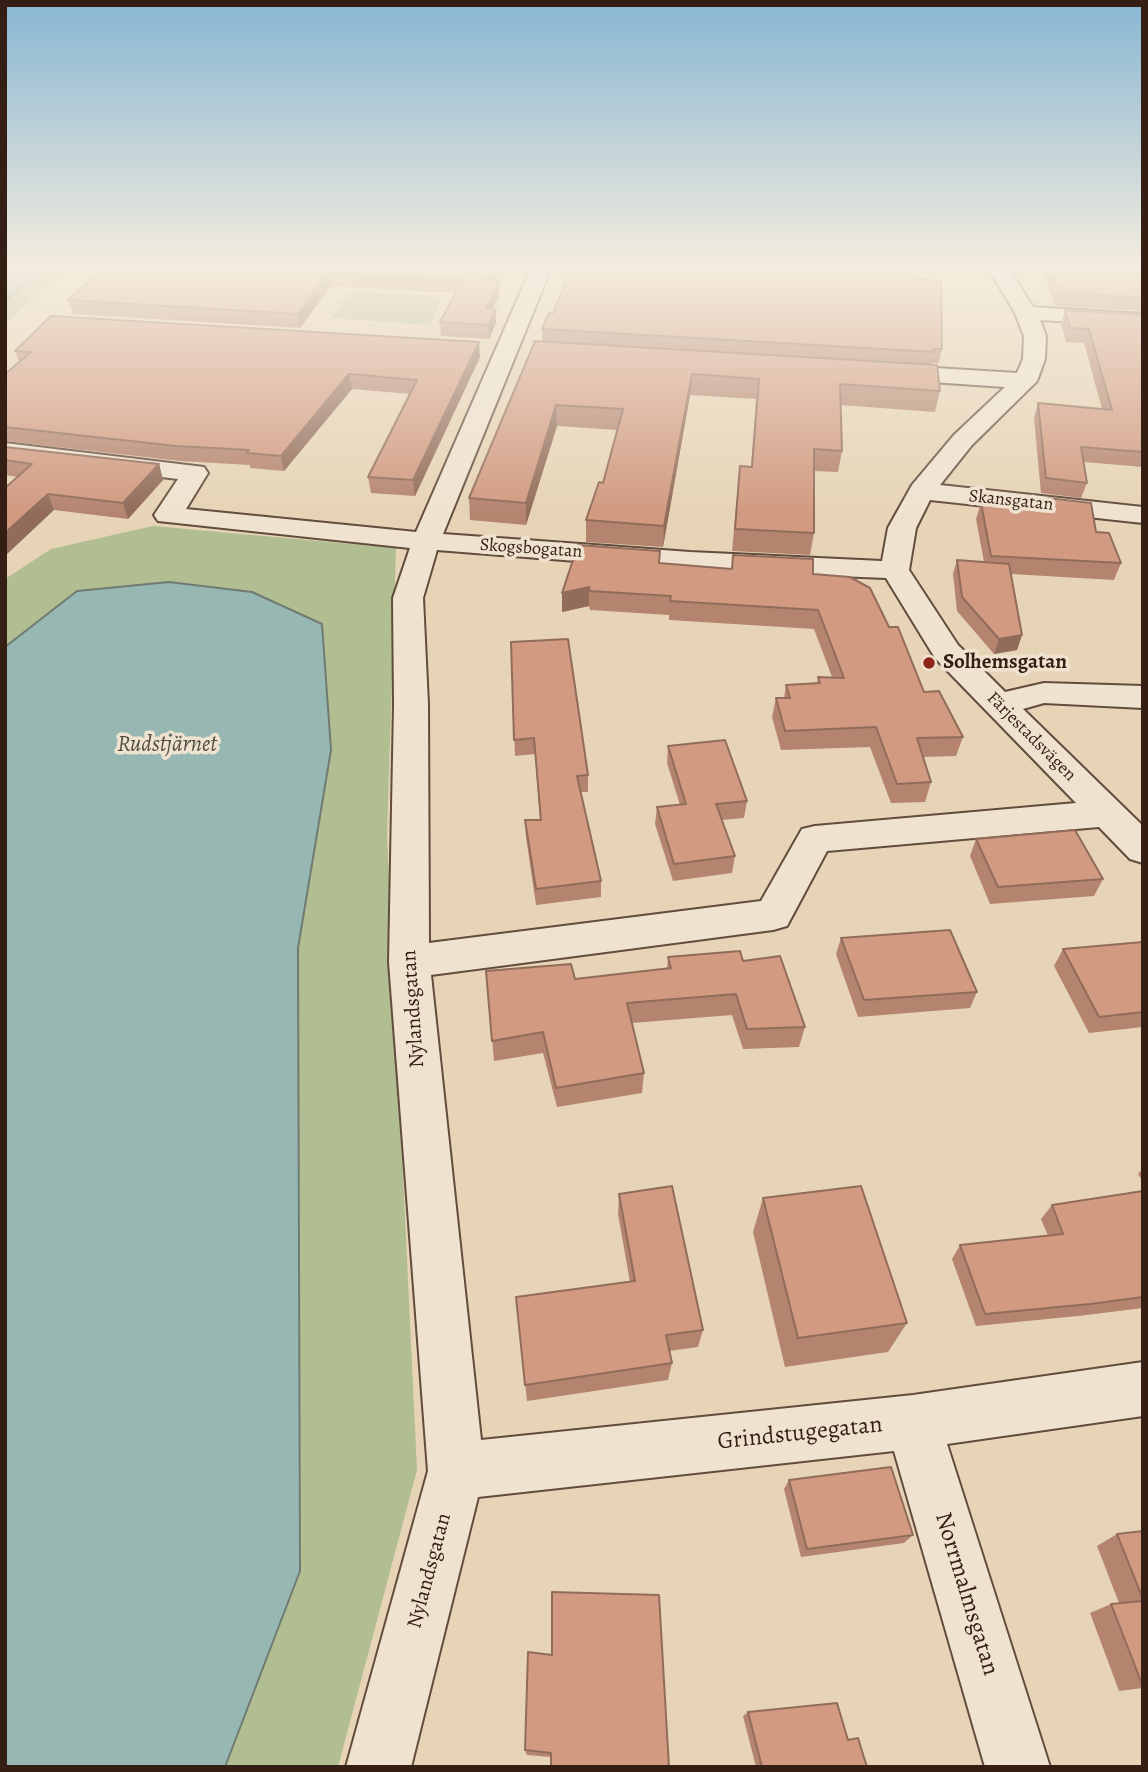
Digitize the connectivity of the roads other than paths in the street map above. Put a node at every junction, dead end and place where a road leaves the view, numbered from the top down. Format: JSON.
{"nodes":[{"id":1,"x":507,"y":349,"type":"edge"},
{"id":2,"x":1034,"y":349,"type":"edge"},
{"id":3,"x":864,"y":371,"type":"edge"},
{"id":4,"x":1025,"y":381,"type":"junction"},
{"id":5,"x":5,"y":450,"type":"edge"},
{"id":6,"x":921,"y":491,"type":"junction"},
{"id":7,"x":1143,"y":515,"type":"edge"},
{"id":8,"x":426,"y":541,"type":"junction"},
{"id":9,"x":895,"y":570,"type":"junction"},
{"id":10,"x":1143,"y":697,"type":"edge"},
{"id":11,"x":998,"y":704,"type":"junction"},
{"id":12,"x":1106,"y":813,"type":"junction"},
{"id":13,"x":1143,"y":849,"type":"edge"},
{"id":14,"x":409,"y":961,"type":"junction"},
{"id":15,"x":1143,"y":1389,"type":"edge"},
{"id":16,"x":913,"y":1422,"type":"junction"},
{"id":17,"x":456,"y":1471,"type":"junction"},
{"id":18,"x":378,"y":1767,"type":"edge"},
{"id":19,"x":1018,"y":1767,"type":"edge"}],
"edges":[{"from":1,"to":8,"type":"street","name":"Nylandsgatan"},
{"from":2,"to":4,"type":"street"},
{"from":3,"to":4,"type":"street"},
{"from":4,"to":6,"type":"street"},
{"from":5,"to":8,"type":"street","name":"Skogsbogatan"},
{"from":6,"to":7,"type":"street","name":"Skansgatan"},
{"from":6,"to":9,"type":"street"},
{"from":8,"to":9,"type":"street","name":"Skogsbogatan"},
{"from":8,"to":14,"type":"street","name":"Nylandsgatan"},
{"from":9,"to":11,"type":"street","name":"Färjestadsvägen"},
{"from":10,"to":11,"type":"street"},
{"from":11,"to":12,"type":"street","name":"Färjestadsvägen"},
{"from":12,"to":13,"type":"street","name":"Färjestadsvägen"},
{"from":12,"to":14,"type":"street"},
{"from":14,"to":17,"type":"street","name":"Nylandsgatan"},
{"from":15,"to":16,"type":"street","name":"Grindstugegatan"},
{"from":16,"to":17,"type":"street","name":"Grindstugegatan"},
{"from":16,"to":19,"type":"street","name":"Norrmalmsgatan"},
{"from":17,"to":18,"type":"street","name":"Nylandsgatan"}]}
